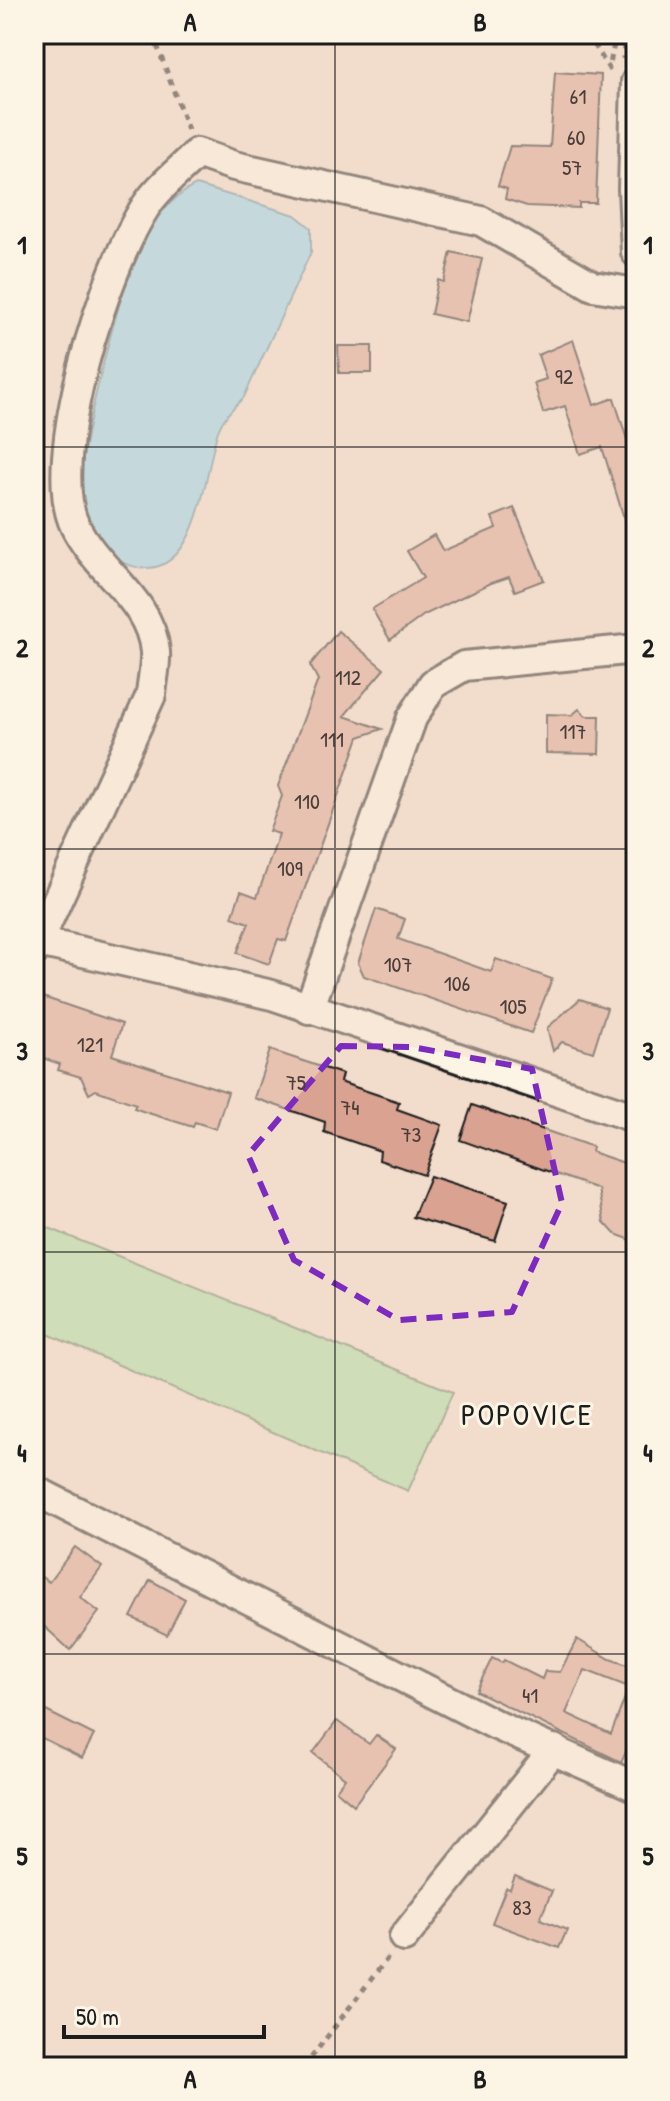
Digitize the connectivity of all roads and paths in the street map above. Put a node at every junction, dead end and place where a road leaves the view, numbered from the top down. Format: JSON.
{"nodes":[{"id":1,"x":153,"y":34,"type":"edge"},
{"id":2,"x":588,"y":34,"type":"edge"},
{"id":3,"x":616,"y":34,"type":"edge"},
{"id":4,"x":636,"y":82,"type":"edge"},
{"id":5,"x":197,"y":153,"type":"junction"},
{"id":6,"x":636,"y":252,"type":"edge"},
{"id":7,"x":636,"y":293,"type":"edge"},
{"id":8,"x":636,"y":649,"type":"edge"},
{"id":9,"x":36,"y":947,"type":"edge"},
{"id":10,"x":309,"y":1009,"type":"junction"},
{"id":11,"x":636,"y":1118,"type":"edge"},
{"id":12,"x":34,"y":1490,"type":"edge"},
{"id":13,"x":554,"y":1749,"type":"junction"},
{"id":14,"x":636,"y":1787,"type":"edge"},
{"id":15,"x":404,"y":1937,"type":"joint"},
{"id":16,"x":304,"y":2067,"type":"edge"}],
"edges":[{"from":1,"to":5,"type":"path"},
{"from":2,"to":3,"type":"path"},
{"from":4,"to":6,"type":"street"},
{"from":5,"to":7,"type":"street"},
{"from":5,"to":9,"type":"street"},
{"from":8,"to":10,"type":"street"},
{"from":9,"to":10,"type":"street"},
{"from":10,"to":11,"type":"street"},
{"from":12,"to":13,"type":"street"},
{"from":13,"to":14,"type":"street"},
{"from":13,"to":15,"type":"street"},
{"from":15,"to":16,"type":"path"}]}
